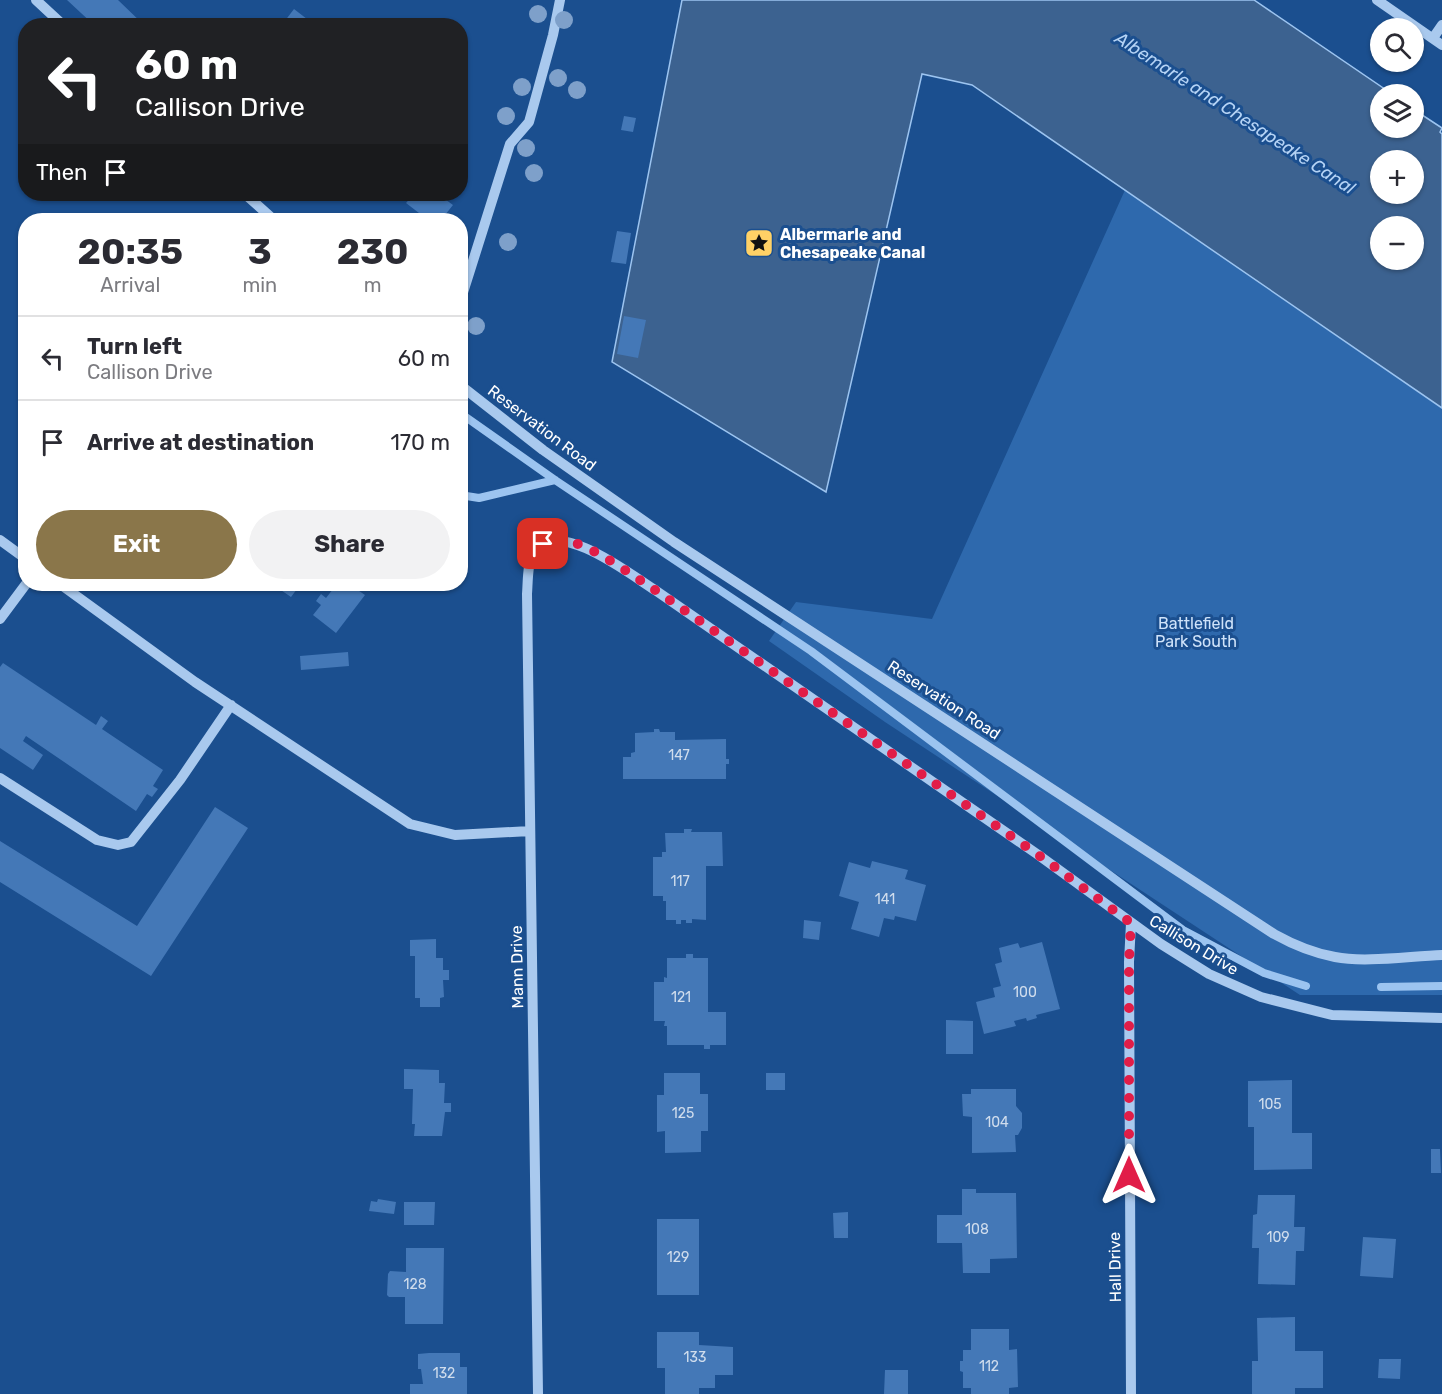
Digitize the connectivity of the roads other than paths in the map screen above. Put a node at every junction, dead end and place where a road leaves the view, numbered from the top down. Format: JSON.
{"nodes":[{"id":1,"x":36,"y":0,"type":"edge"},
{"id":2,"x":560,"y":0,"type":"edge"},
{"id":3,"x":1377,"y":0,"type":"edge"},
{"id":4,"x":55,"y":18,"type":"edge"},
{"id":5,"x":1442,"y":25,"type":"edge"},
{"id":6,"x":1437,"y":42,"type":"edge"},
{"id":7,"x":252,"y":201,"type":"edge"},
{"id":8,"x":266,"y":213,"type":"edge"},
{"id":9,"x":468,"y":277,"type":"edge"},
{"id":10,"x":468,"y":391,"type":"edge"},
{"id":11,"x":0,"y":540,"type":"edge"},
{"id":12,"x":543,"y":544,"type":"joint"},
{"id":13,"x":18,"y":553,"type":"edge"},
{"id":14,"x":22,"y":591,"type":"edge"},
{"id":15,"x":70,"y":591,"type":"edge"},
{"id":16,"x":0,"y":619,"type":"edge"},
{"id":17,"x":231,"y":705,"type":"junction"},
{"id":18,"x":0,"y":778,"type":"edge"},
{"id":19,"x":530,"y":831,"type":"junction"},
{"id":20,"x":1131,"y":923,"type":"junction"},
{"id":21,"x":1442,"y":955,"type":"edge"},
{"id":22,"x":1442,"y":1018,"type":"edge"},
{"id":23,"x":538,"y":1394,"type":"edge"},
{"id":24,"x":1131,"y":1394,"type":"edge"}],
"edges":[{"from":1,"to":4,"type":"street"},
{"from":2,"to":9,"type":"street"},
{"from":3,"to":6,"type":"street"},
{"from":5,"to":6,"type":"street"},
{"from":7,"to":8,"type":"street"},
{"from":10,"to":21,"type":"street","name":"Reservation Road"},
{"from":11,"to":13,"type":"street"},
{"from":12,"to":19,"type":"street","name":"Mann Drive"},
{"from":12,"to":20,"type":"street","name":"Callison Drive"},
{"from":14,"to":16,"type":"street"},
{"from":15,"to":17,"type":"street"},
{"from":17,"to":18,"type":"street"},
{"from":17,"to":19,"type":"street"},
{"from":19,"to":23,"type":"street","name":"Mann Drive"},
{"from":20,"to":22,"type":"street","name":"Callison Drive"},
{"from":20,"to":24,"type":"street","name":"Hall Drive"}]}
